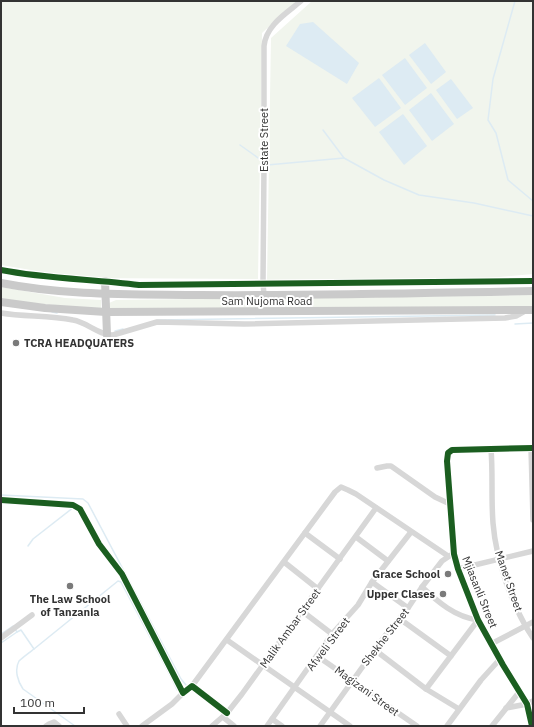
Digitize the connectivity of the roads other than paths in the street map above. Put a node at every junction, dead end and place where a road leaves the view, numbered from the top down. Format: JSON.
{"nodes":[{"id":1,"x":301,"y":1,"type":"edge"},
{"id":2,"x":1,"y":270,"type":"edge"},
{"id":3,"x":105,"y":281,"type":"junction"},
{"id":4,"x":533,"y":281,"type":"edge"},
{"id":5,"x":1,"y":282,"type":"edge"},
{"id":6,"x":262,"y":284,"type":"junction"},
{"id":7,"x":533,"y":291,"type":"edge"},
{"id":8,"x":105,"y":294,"type":"junction"},
{"id":9,"x":264,"y":295,"type":"junction"},
{"id":10,"x":1,"y":302,"type":"edge"},
{"id":11,"x":530,"y":310,"type":"edge"},
{"id":12,"x":106,"y":312,"type":"junction"},
{"id":13,"x":1,"y":313,"type":"edge"},
{"id":14,"x":107,"y":335,"type":"junction"},
{"id":15,"x":532,"y":448,"type":"edge"},
{"id":16,"x":491,"y":449,"type":"junction"},
{"id":17,"x":377,"y":468,"type":"dead end"},
{"id":18,"x":1,"y":500,"type":"edge"},
{"id":19,"x":450,"y":504,"type":"junction"},
{"id":20,"x":532,"y":507,"type":"edge"},
{"id":21,"x":376,"y":508,"type":"junction"},
{"id":22,"x":533,"y":520,"type":"edge"},
{"id":23,"x":411,"y":532,"type":"junction"},
{"id":24,"x":305,"y":533,"type":"junction"},
{"id":25,"x":356,"y":537,"type":"junction"},
{"id":26,"x":533,"y":551,"type":"edge"},
{"id":27,"x":454,"y":554,"type":"junction"},
{"id":28,"x":448,"y":556,"type":"junction"},
{"id":29,"x":340,"y":559,"type":"junction"},
{"id":30,"x":499,"y":560,"type":"junction"},
{"id":31,"x":388,"y":561,"type":"junction"},
{"id":32,"x":284,"y":562,"type":"junction"},
{"id":33,"x":458,"y":570,"type":"junction"},
{"id":34,"x":372,"y":582,"type":"junction"},
{"id":35,"x":422,"y":586,"type":"junction"},
{"id":36,"x":318,"y":589,"type":"junction"},
{"id":37,"x":408,"y":608,"type":"junction"},
{"id":38,"x":302,"y":612,"type":"junction"},
{"id":39,"x":32,"y":615,"type":"dead end"},
{"id":40,"x":400,"y":619,"type":"junction"},
{"id":41,"x":478,"y":620,"type":"junction"},
{"id":42,"x":533,"y":622,"type":"edge"},
{"id":43,"x":525,"y":626,"type":"junction"},
{"id":44,"x":332,"y":634,"type":"junction"},
{"id":45,"x":1,"y":638,"type":"edge"},
{"id":46,"x":533,"y":638,"type":"edge"},
{"id":47,"x":227,"y":640,"type":"junction"},
{"id":48,"x":491,"y":644,"type":"junction"},
{"id":49,"x":375,"y":650,"type":"junction"},
{"id":50,"x":317,"y":656,"type":"junction"},
{"id":51,"x":451,"y":656,"type":"junction"},
{"id":52,"x":500,"y":659,"type":"junction"},
{"id":53,"x":263,"y":664,"type":"junction"},
{"id":54,"x":353,"y":680,"type":"junction"},
{"id":55,"x":192,"y":686,"type":"junction"},
{"id":56,"x":295,"y":687,"type":"junction"},
{"id":57,"x":426,"y":689,"type":"junction"},
{"id":58,"x":520,"y":691,"type":"junction"},
{"id":59,"x":183,"y":693,"type":"junction"},
{"id":60,"x":530,"y":703,"type":"edge"},
{"id":61,"x":459,"y":709,"type":"junction"},
{"id":62,"x":504,"y":709,"type":"junction"},
{"id":63,"x":330,"y":712,"type":"junction"},
{"id":64,"x":119,"y":714,"type":"dead end"},
{"id":65,"x":225,"y":715,"type":"junction"},
{"id":66,"x":272,"y":719,"type":"junction"},
{"id":67,"x":46,"y":726,"type":"edge"},
{"id":68,"x":59,"y":726,"type":"edge"},
{"id":69,"x":128,"y":726,"type":"edge"},
{"id":70,"x":142,"y":726,"type":"edge"},
{"id":71,"x":212,"y":726,"type":"edge"},
{"id":72,"x":234,"y":726,"type":"edge"},
{"id":73,"x":267,"y":726,"type":"edge"},
{"id":74,"x":282,"y":726,"type":"edge"},
{"id":75,"x":320,"y":726,"type":"edge"},
{"id":76,"x":350,"y":726,"type":"edge"},
{"id":77,"x":417,"y":726,"type":"edge"},
{"id":78,"x":446,"y":726,"type":"edge"},
{"id":79,"x":492,"y":726,"type":"edge"},
{"id":80,"x":532,"y":726,"type":"edge"}],
"edges":[{"from":1,"to":6,"type":"street","name":"Estate Street"},
{"from":2,"to":3,"type":"street"},
{"from":3,"to":6,"type":"street"},
{"from":3,"to":8,"type":"main road"},
{"from":4,"to":6,"type":"street"},
{"from":5,"to":8,"type":"main road","name":"Sam Nujoma Road"},
{"from":6,"to":9,"type":"street","name":"Estate Street"},
{"from":7,"to":9,"type":"main road","name":"Sam Nujoma Road"},
{"from":8,"to":9,"type":"main road","name":"Sam Nujoma Road"},
{"from":8,"to":12,"type":"main road"},
{"from":10,"to":12,"type":"main road","name":"Sam Nujoma Road"},
{"from":11,"to":12,"type":"main road","name":"Sam Nujoma Road"},
{"from":11,"to":14,"type":"street"},
{"from":12,"to":14,"type":"main road"},
{"from":13,"to":14,"type":"street"},
{"from":15,"to":16,"type":"street"},
{"from":15,"to":20,"type":"street"},
{"from":16,"to":19,"type":"street","name":"Mjiasanli Street"},
{"from":16,"to":30,"type":"street","name":"Manet Street"},
{"from":17,"to":19,"type":"street"},
{"from":18,"to":59,"type":"street"},
{"from":19,"to":27,"type":"street","name":"Mjiasanli Street"},
{"from":20,"to":22,"type":"street"},
{"from":21,"to":23,"type":"street"},
{"from":21,"to":24,"type":"street"},
{"from":21,"to":25,"type":"street","name":"Malik Ambar Street"},
{"from":23,"to":28,"type":"street"},
{"from":23,"to":31,"type":"street","name":"Afweli Street"},
{"from":24,"to":29,"type":"street"},
{"from":24,"to":32,"type":"street"},
{"from":25,"to":29,"type":"street","name":"Malik Ambar Street"},
{"from":25,"to":31,"type":"street"},
{"from":26,"to":30,"type":"street"},
{"from":27,"to":28,"type":"street","name":"Shekhe Street"},
{"from":27,"to":33,"type":"street","name":"Mjiasanli Street"},
{"from":28,"to":35,"type":"street","name":"Shekhe Street"},
{"from":29,"to":36,"type":"street","name":"Malik Ambar Street"},
{"from":30,"to":33,"type":"street"},
{"from":30,"to":43,"type":"street","name":"Manet Street"},
{"from":31,"to":34,"type":"street","name":"Afweli Street"},
{"from":32,"to":36,"type":"street"},
{"from":32,"to":47,"type":"street"},
{"from":33,"to":41,"type":"street","name":"Mjiasanli Street"},
{"from":34,"to":37,"type":"street"},
{"from":34,"to":44,"type":"street","name":"Afweli Street"},
{"from":35,"to":37,"type":"street","name":"Shekhe Street"},
{"from":35,"to":41,"type":"street"},
{"from":36,"to":38,"type":"street","name":"Malik Ambar Street"},
{"from":37,"to":40,"type":"street","name":"Shekhe Street"},
{"from":38,"to":44,"type":"street"},
{"from":38,"to":53,"type":"street","name":"Malik Ambar Street"},
{"from":39,"to":45,"type":"street"},
{"from":40,"to":49,"type":"street","name":"Shekhe Street"},
{"from":40,"to":51,"type":"street"},
{"from":41,"to":48,"type":"street","name":"Mjiasanli Street"},
{"from":41,"to":51,"type":"street"},
{"from":42,"to":43,"type":"street"},
{"from":43,"to":46,"type":"street","name":"Manet Street"},
{"from":43,"to":48,"type":"street"},
{"from":44,"to":50,"type":"street","name":"Afweli Street"},
{"from":47,"to":53,"type":"street"},
{"from":47,"to":55,"type":"street"},
{"from":48,"to":52,"type":"street","name":"Mjiasanli Street"},
{"from":49,"to":54,"type":"street","name":"Shekhe Street"},
{"from":49,"to":57,"type":"street"},
{"from":50,"to":54,"type":"street","name":"Magizani Street"},
{"from":50,"to":56,"type":"street","name":"Afweli Street"},
{"from":51,"to":57,"type":"street"},
{"from":52,"to":58,"type":"street","name":"Mjiasanli Street"},
{"from":52,"to":61,"type":"street"},
{"from":53,"to":56,"type":"street"},
{"from":53,"to":65,"type":"street","name":"Malik Ambar Street"},
{"from":54,"to":63,"type":"street","name":"Shekhe Street"},
{"from":54,"to":77,"type":"street","name":"Magizani Street"},
{"from":55,"to":59,"type":"street"},
{"from":55,"to":65,"type":"street"},
{"from":56,"to":63,"type":"street"},
{"from":56,"to":66,"type":"street","name":"Afweli Street"},
{"from":57,"to":61,"type":"street"},
{"from":58,"to":60,"type":"street","name":"Mjiasanli Street"},
{"from":58,"to":62,"type":"street"},
{"from":59,"to":70,"type":"street"},
{"from":60,"to":62,"type":"street"},
{"from":60,"to":80,"type":"street","name":"Mjiasanli Street"},
{"from":61,"to":78,"type":"street"},
{"from":62,"to":79,"type":"street"},
{"from":63,"to":75,"type":"street","name":"Shekhe Street"},
{"from":63,"to":76,"type":"street"},
{"from":64,"to":69,"type":"street"},
{"from":65,"to":71,"type":"street","name":"Malik Ambar Street"},
{"from":65,"to":72,"type":"street"},
{"from":66,"to":73,"type":"street","name":"Afweli Street"},
{"from":66,"to":74,"type":"street"},
{"from":67,"to":68,"type":"street"}]}
